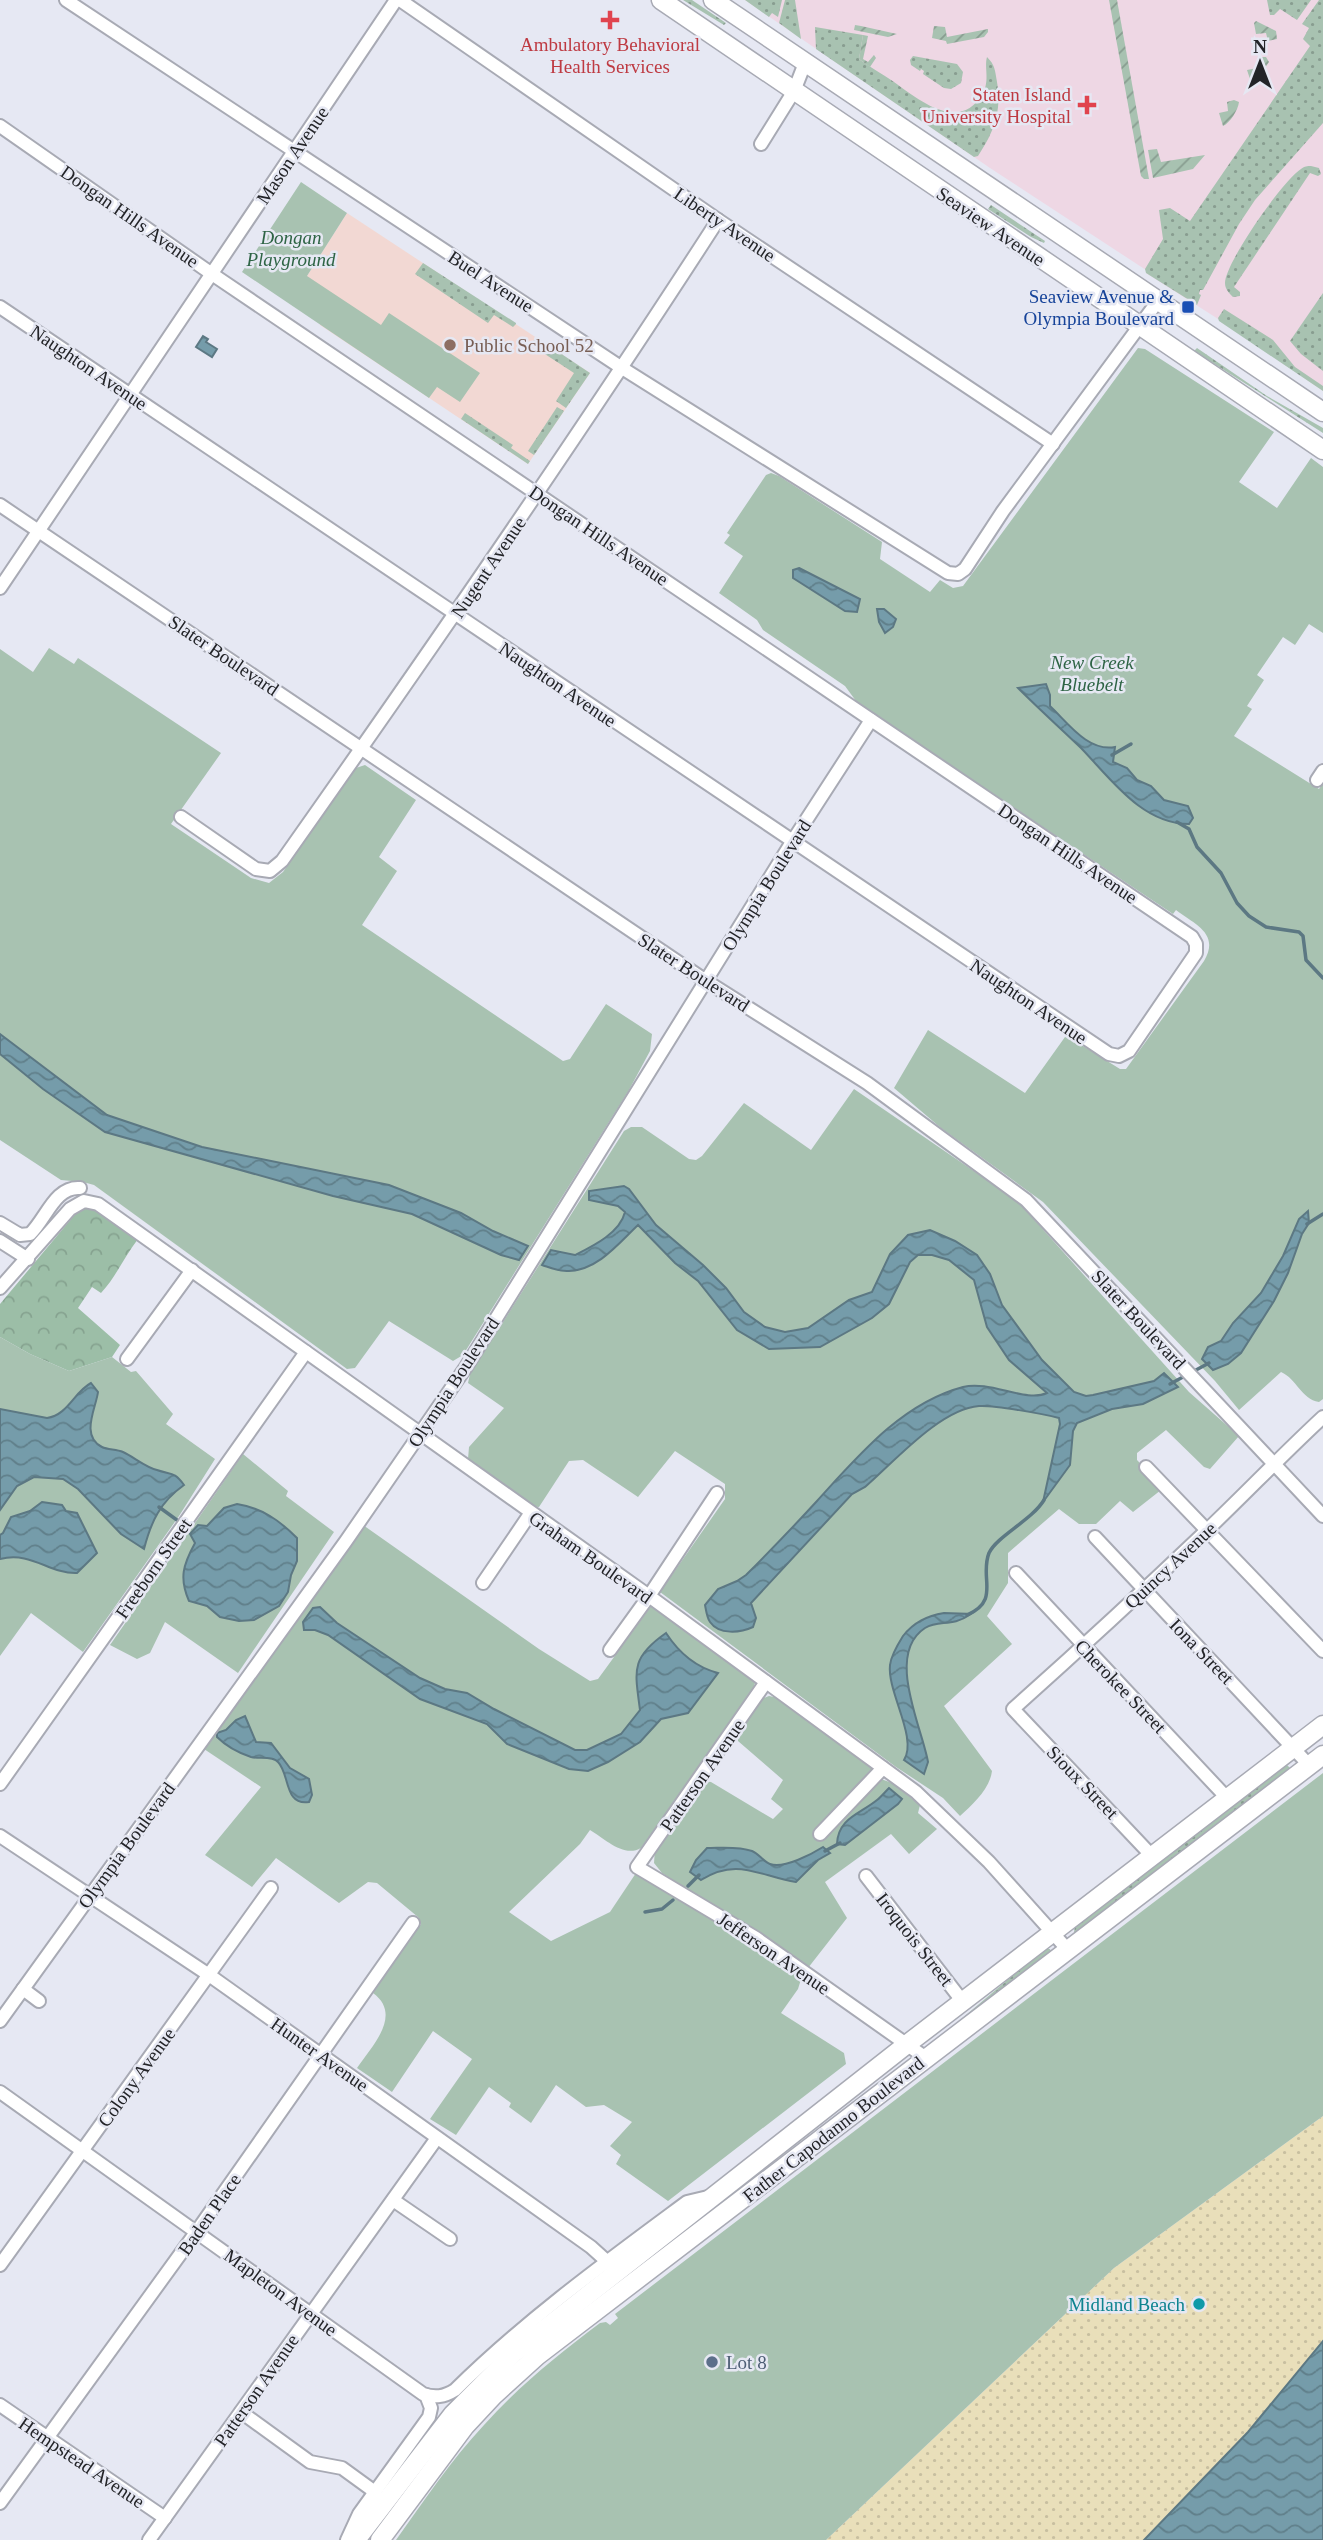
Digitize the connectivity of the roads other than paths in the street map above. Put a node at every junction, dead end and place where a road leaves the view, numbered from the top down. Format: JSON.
{"nodes":[{"id":1,"x":66,"y":0,"type":"edge"},
{"id":2,"x":398,"y":0,"type":"edge"},
{"id":3,"x":662,"y":0,"type":"edge"},
{"id":4,"x":713,"y":0,"type":"edge"},
{"id":5,"x":805,"y":62,"type":"junction"},
{"id":6,"x":794,"y":92,"type":"junction"},
{"id":7,"x":0,"y":126,"type":"edge"},
{"id":8,"x":761,"y":144,"type":"dead end"},
{"id":9,"x":294,"y":152,"type":"junction"},
{"id":10,"x":718,"y":220,"type":"junction"},
{"id":11,"x":212,"y":274,"type":"junction"},
{"id":12,"x":1158,"y":301,"type":"junction"},
{"id":13,"x":0,"y":307,"type":"edge"},
{"id":14,"x":1140,"y":327,"type":"junction"},
{"id":15,"x":622,"y":368,"type":"junction"},
{"id":16,"x":130,"y":395,"type":"junction"},
{"id":17,"x":1323,"y":412,"type":"edge"},
{"id":18,"x":1053,"y":444,"type":"junction"},
{"id":19,"x":1323,"y":450,"type":"edge"},
{"id":20,"x":537,"y":493,"type":"junction"},
{"id":21,"x":0,"y":505,"type":"edge"},
{"id":22,"x":39,"y":531,"type":"junction"},
{"id":23,"x":0,"y":588,"type":"edge"},
{"id":24,"x":455,"y":615,"type":"junction"},
{"id":25,"x":871,"y":720,"type":"junction"},
{"id":26,"x":362,"y":748,"type":"junction"},
{"id":27,"x":181,"y":817,"type":"dead end"},
{"id":28,"x":792,"y":842,"type":"junction"},
{"id":29,"x":706,"y":981,"type":"junction"},
{"id":30,"x":1119,"y":1056,"type":"joint"},
{"id":31,"x":80,"y":1188,"type":"dead end"},
{"id":32,"x":0,"y":1223,"type":"edge"},
{"id":33,"x":0,"y":1241,"type":"edge"},
{"id":34,"x":28,"y":1259,"type":"junction"},
{"id":35,"x":192,"y":1270,"type":"junction"},
{"id":36,"x":0,"y":1288,"type":"edge"},
{"id":37,"x":306,"y":1352,"type":"junction"},
{"id":38,"x":127,"y":1359,"type":"dead end"},
{"id":39,"x":1323,"y":1417,"type":"edge"},
{"id":40,"x":420,"y":1434,"type":"junction"},
{"id":41,"x":1274,"y":1463,"type":"junction"},
{"id":42,"x":1146,"y":1467,"type":"dead end"},
{"id":43,"x":717,"y":1493,"type":"dead end"},
{"id":44,"x":530,"y":1514,"type":"junction"},
{"id":45,"x":1323,"y":1516,"type":"edge"},
{"id":46,"x":1206,"y":1531,"type":"junction"},
{"id":47,"x":1095,"y":1537,"type":"dead end"},
{"id":48,"x":1016,"y":1573,"type":"dead end"},
{"id":49,"x":482,"y":1583,"type":"dead end"},
{"id":50,"x":1144,"y":1589,"type":"junction"},
{"id":51,"x":649,"y":1597,"type":"junction"},
{"id":52,"x":1083,"y":1647,"type":"junction"},
{"id":53,"x":610,"y":1650,"type":"dead end"},
{"id":54,"x":1323,"y":1651,"type":"edge"},
{"id":55,"x":766,"y":1682,"type":"junction"},
{"id":56,"x":1013,"y":1709,"type":"joint"},
{"id":57,"x":1323,"y":1725,"type":"edge"},
{"id":58,"x":1294,"y":1748,"type":"junction"},
{"id":59,"x":1316,"y":1760,"type":"edge"},
{"id":60,"x":883,"y":1768,"type":"junction"},
{"id":61,"x":0,"y":1784,"type":"edge"},
{"id":62,"x":1227,"y":1798,"type":"junction"},
{"id":63,"x":820,"y":1835,"type":"dead end"},
{"id":64,"x":0,"y":1836,"type":"edge"},
{"id":65,"x":1152,"y":1856,"type":"junction"},
{"id":66,"x":637,"y":1867,"type":"joint"},
{"id":67,"x":866,"y":1876,"type":"dead end"},
{"id":68,"x":271,"y":1888,"type":"dead end"},
{"id":69,"x":89,"y":1896,"type":"junction"},
{"id":70,"x":413,"y":1923,"type":"dead end"},
{"id":71,"x":1053,"y":1932,"type":"junction"},
{"id":72,"x":1068,"y":1950,"type":"junction"},
{"id":73,"x":209,"y":1975,"type":"junction"},
{"id":74,"x":23,"y":1989,"type":"junction"},
{"id":75,"x":39,"y":2001,"type":"dead end"},
{"id":76,"x":963,"y":2002,"type":"junction"},
{"id":77,"x":0,"y":2021,"type":"edge"},
{"id":78,"x":906,"y":2045,"type":"junction"},
{"id":79,"x":322,"y":2054,"type":"junction"},
{"id":80,"x":926,"y":2058,"type":"junction"},
{"id":81,"x":909,"y":2071,"type":"junction"},
{"id":82,"x":0,"y":2092,"type":"edge"},
{"id":83,"x":437,"y":2138,"type":"junction"},
{"id":84,"x":82,"y":2151,"type":"junction"},
{"id":85,"x":393,"y":2200,"type":"junction"},
{"id":86,"x":197,"y":2231,"type":"junction"},
{"id":87,"x":450,"y":2239,"type":"dead end"},
{"id":88,"x":0,"y":2265,"type":"edge"},
{"id":89,"x":612,"y":2266,"type":"junction"},
{"id":90,"x":629,"y":2286,"type":"junction"},
{"id":91,"x":310,"y":2314,"type":"junction"},
{"id":92,"x":426,"y":2395,"type":"junction"},
{"id":93,"x":0,"y":2404,"type":"edge"},
{"id":94,"x":241,"y":2412,"type":"junction"},
{"id":95,"x":47,"y":2439,"type":"junction"},
{"id":96,"x":375,"y":2492,"type":"junction"},
{"id":97,"x":0,"y":2503,"type":"edge"},
{"id":98,"x":165,"y":2518,"type":"junction"},
{"id":99,"x":149,"y":2540,"type":"edge"},
{"id":100,"x":347,"y":2540,"type":"edge"},
{"id":101,"x":356,"y":2540,"type":"edge"},
{"id":102,"x":380,"y":2540,"type":"edge"}],
"edges":[{"from":1,"to":9,"type":"street","name":"Buel Avenue"},
{"from":2,"to":9,"type":"street","name":"Mason Avenue"},
{"from":2,"to":10,"type":"street","name":"Liberty Avenue"},
{"from":3,"to":6,"type":"main road","name":"Seaview Avenue"},
{"from":4,"to":5,"type":"main road","name":"Seaview Avenue"},
{"from":5,"to":6,"type":"street"},
{"from":5,"to":12,"type":"main road","name":"Seaview Avenue"},
{"from":6,"to":8,"type":"street"},
{"from":6,"to":14,"type":"main road","name":"Seaview Avenue"},
{"from":7,"to":11,"type":"street","name":"Dongan Hills Avenue"},
{"from":9,"to":11,"type":"street","name":"Mason Avenue"},
{"from":9,"to":15,"type":"street","name":"Buel Avenue"},
{"from":10,"to":15,"type":"street","name":"Nugent Avenue"},
{"from":10,"to":18,"type":"street","name":"Liberty Avenue"},
{"from":11,"to":16,"type":"street","name":"Mason Avenue"},
{"from":11,"to":20,"type":"street","name":"Dongan Hills Avenue"},
{"from":12,"to":14,"type":"street"},
{"from":12,"to":17,"type":"main road","name":"Seaview Avenue"},
{"from":13,"to":16,"type":"street","name":"Naughton Avenue"},
{"from":14,"to":18,"type":"street"},
{"from":14,"to":19,"type":"main road","name":"Seaview Avenue"},
{"from":15,"to":18,"type":"street","name":"Buel Avenue"},
{"from":15,"to":20,"type":"street","name":"Nugent Avenue"},
{"from":16,"to":22,"type":"street","name":"Mason Avenue"},
{"from":16,"to":24,"type":"street","name":"Naughton Avenue"},
{"from":20,"to":24,"type":"street","name":"Nugent Avenue"},
{"from":20,"to":25,"type":"street","name":"Dongan Hills Avenue"},
{"from":21,"to":22,"type":"street","name":"Slater Boulevard"},
{"from":22,"to":23,"type":"street","name":"Mason Avenue"},
{"from":22,"to":26,"type":"street","name":"Slater Boulevard"},
{"from":24,"to":26,"type":"street","name":"Nugent Avenue"},
{"from":24,"to":28,"type":"street","name":"Naughton Avenue"},
{"from":25,"to":28,"type":"street","name":"Olympia Boulevard"},
{"from":25,"to":30,"type":"street","name":"Dongan Hills Avenue"},
{"from":26,"to":27,"type":"street","name":"Nugent Avenue"},
{"from":26,"to":29,"type":"street","name":"Slater Boulevard"},
{"from":28,"to":29,"type":"street","name":"Olympia Boulevard"},
{"from":28,"to":30,"type":"street","name":"Naughton Avenue"},
{"from":29,"to":40,"type":"street","name":"Olympia Boulevard"},
{"from":29,"to":41,"type":"street","name":"Slater Boulevard"},
{"from":31,"to":32,"type":"street"},
{"from":33,"to":34,"type":"street"},
{"from":34,"to":35,"type":"street","name":"Graham Boulevard"},
{"from":34,"to":36,"type":"street"},
{"from":35,"to":37,"type":"street","name":"Graham Boulevard"},
{"from":35,"to":38,"type":"street"},
{"from":37,"to":40,"type":"street","name":"Graham Boulevard"},
{"from":37,"to":61,"type":"street","name":"Freeborn Street"},
{"from":39,"to":41,"type":"street","name":"Quincy Avenue"},
{"from":40,"to":44,"type":"street","name":"Graham Boulevard"},
{"from":40,"to":69,"type":"street","name":"Olympia Boulevard"},
{"from":41,"to":45,"type":"street","name":"Slater Boulevard"},
{"from":41,"to":46,"type":"street","name":"Quincy Avenue"},
{"from":42,"to":46,"type":"street"},
{"from":43,"to":51,"type":"street"},
{"from":44,"to":49,"type":"street"},
{"from":44,"to":51,"type":"street","name":"Graham Boulevard"},
{"from":46,"to":50,"type":"street","name":"Quincy Avenue"},
{"from":46,"to":54,"type":"street"},
{"from":47,"to":50,"type":"street","name":"Iona Street"},
{"from":48,"to":52,"type":"street","name":"Cherokee Street"},
{"from":50,"to":52,"type":"street","name":"Quincy Avenue"},
{"from":50,"to":58,"type":"street","name":"Iona Street"},
{"from":51,"to":53,"type":"street"},
{"from":51,"to":55,"type":"street","name":"Graham Boulevard"},
{"from":52,"to":56,"type":"street","name":"Quincy Avenue"},
{"from":52,"to":62,"type":"street","name":"Cherokee Street"},
{"from":55,"to":60,"type":"street","name":"Graham Boulevard"},
{"from":55,"to":66,"type":"street","name":"Patterson Avenue"},
{"from":56,"to":65,"type":"street","name":"Sioux Street"},
{"from":57,"to":58,"type":"main road","name":"Father Capodanno Boulevard"},
{"from":58,"to":59,"type":"street","name":"Iona Street"},
{"from":58,"to":62,"type":"main road","name":"Father Capodanno Boulevard"},
{"from":59,"to":72,"type":"main road","name":"Father Capodanno Boulevard"},
{"from":60,"to":63,"type":"street"},
{"from":60,"to":71,"type":"street","name":"Graham Boulevard"},
{"from":62,"to":65,"type":"main road","name":"Father Capodanno Boulevard"},
{"from":64,"to":69,"type":"street","name":"Hunter Avenue"},
{"from":65,"to":71,"type":"main road","name":"Father Capodanno Boulevard"},
{"from":66,"to":78,"type":"street","name":"Jefferson Avenue"},
{"from":67,"to":76,"type":"street","name":"Iroquois Street"},
{"from":68,"to":73,"type":"street","name":"Colony Avenue"},
{"from":69,"to":73,"type":"street","name":"Hunter Avenue"},
{"from":69,"to":74,"type":"street","name":"Olympia Boulevard"},
{"from":70,"to":79,"type":"street","name":"Baden Place"},
{"from":71,"to":72,"type":"street","name":"Graham Boulevard"},
{"from":71,"to":76,"type":"main road","name":"Father Capodanno Boulevard"},
{"from":72,"to":80,"type":"main road","name":"Father Capodanno Boulevard"},
{"from":73,"to":79,"type":"street","name":"Hunter Avenue"},
{"from":73,"to":84,"type":"street","name":"Colony Avenue"},
{"from":74,"to":75,"type":"street"},
{"from":74,"to":77,"type":"street","name":"Olympia Boulevard"},
{"from":76,"to":78,"type":"main road","name":"Father Capodanno Boulevard"},
{"from":78,"to":80,"type":"street","name":"Jefferson Avenue"},
{"from":78,"to":81,"type":"street"},
{"from":78,"to":89,"type":"main road","name":"Father Capodanno Boulevard"},
{"from":79,"to":83,"type":"street","name":"Hunter Avenue"},
{"from":79,"to":86,"type":"street","name":"Baden Place"},
{"from":80,"to":81,"type":"main road","name":"Father Capodanno Boulevard"},
{"from":81,"to":90,"type":"main road","name":"Father Capodanno Boulevard"},
{"from":82,"to":84,"type":"street","name":"Mapleton Avenue"},
{"from":83,"to":85,"type":"street","name":"Patterson Avenue"},
{"from":83,"to":89,"type":"street","name":"Hunter Avenue"},
{"from":84,"to":86,"type":"street","name":"Mapleton Avenue"},
{"from":84,"to":88,"type":"street","name":"Colony Avenue"},
{"from":85,"to":87,"type":"street"},
{"from":85,"to":91,"type":"street","name":"Patterson Avenue"},
{"from":86,"to":91,"type":"street","name":"Mapleton Avenue"},
{"from":86,"to":95,"type":"street","name":"Baden Place"},
{"from":89,"to":90,"type":"street","name":"Hunter Avenue"},
{"from":89,"to":92,"type":"street","name":"Father Capodanno Boulevard"},
{"from":89,"to":101,"type":"main road","name":"Father Capodanno Boulevard"},
{"from":90,"to":102,"type":"main road","name":"Father Capodanno Boulevard"},
{"from":91,"to":92,"type":"street","name":"Mapleton Avenue"},
{"from":91,"to":94,"type":"street","name":"Patterson Avenue"},
{"from":92,"to":96,"type":"street"},
{"from":93,"to":95,"type":"street","name":"Hempstead Avenue"},
{"from":94,"to":96,"type":"street"},
{"from":94,"to":98,"type":"street","name":"Patterson Avenue"},
{"from":95,"to":97,"type":"street","name":"Baden Place"},
{"from":95,"to":98,"type":"street","name":"Hempstead Avenue"},
{"from":96,"to":100,"type":"street"},
{"from":98,"to":99,"type":"street","name":"Patterson Avenue"}]}
